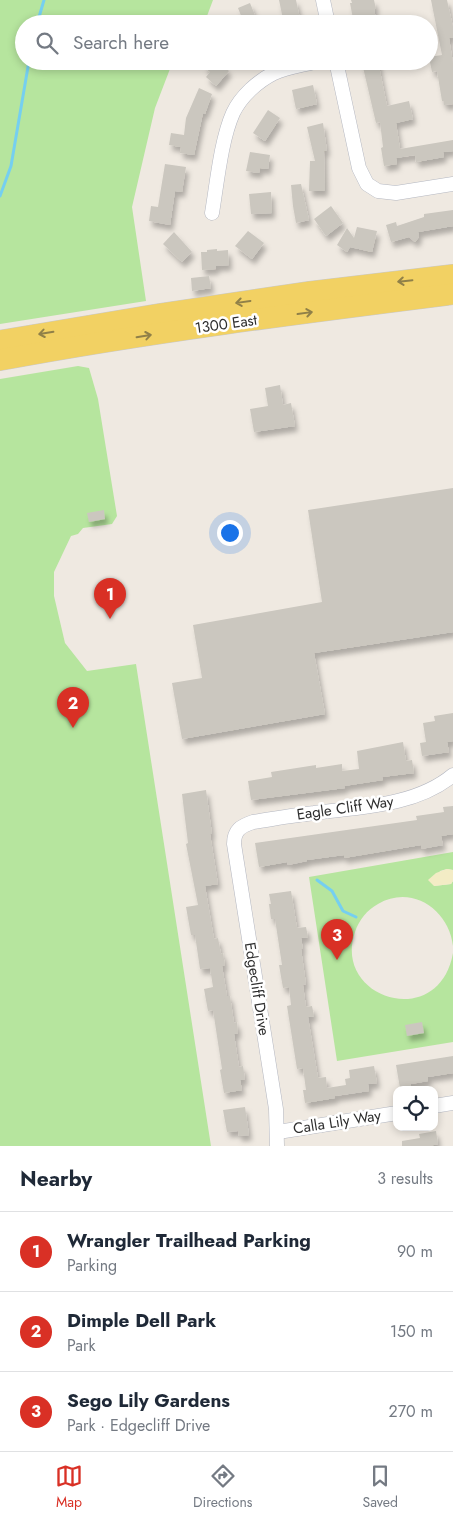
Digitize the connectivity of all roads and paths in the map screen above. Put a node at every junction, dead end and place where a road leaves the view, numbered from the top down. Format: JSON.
{"nodes":[{"id":1,"x":323,"y":0,"type":"edge"},
{"id":2,"x":326,"y":15,"type":"edge"},
{"id":3,"x":288,"y":70,"type":"edge"},
{"id":4,"x":338,"y":70,"type":"edge"},
{"id":5,"x":453,"y":184,"type":"edge"},
{"id":6,"x":212,"y":213,"type":"dead end"},
{"id":7,"x":453,"y":275,"type":"edge"},
{"id":8,"x":453,"y":294,"type":"edge"},
{"id":9,"x":0,"y":340,"type":"edge"},
{"id":10,"x":0,"y":360,"type":"edge"},
{"id":11,"x":453,"y":775,"type":"edge"},
{"id":12,"x":236,"y":833,"type":"joint"},
{"id":13,"x":453,"y":1103,"type":"edge"},
{"id":14,"x":438,"y":1105,"type":"edge"},
{"id":15,"x":393,"y":1114,"type":"edge"},
{"id":16,"x":277,"y":1139,"type":"edge"}],
"edges":[{"from":1,"to":2,"type":"street"},
{"from":3,"to":6,"type":"street"},
{"from":4,"to":5,"type":"street"},
{"from":7,"to":9,"type":"main road","name":"1300 East","one_way":true},
{"from":10,"to":8,"type":"main road","name":"1300 East","one_way":true},
{"from":11,"to":12,"type":"street","name":"Eagle Cliff Way"},
{"from":12,"to":16,"type":"street","name":"Edgecliff Drive"},
{"from":13,"to":14,"type":"street"},
{"from":15,"to":16,"type":"street","name":"Calla Lily Way"}]}
